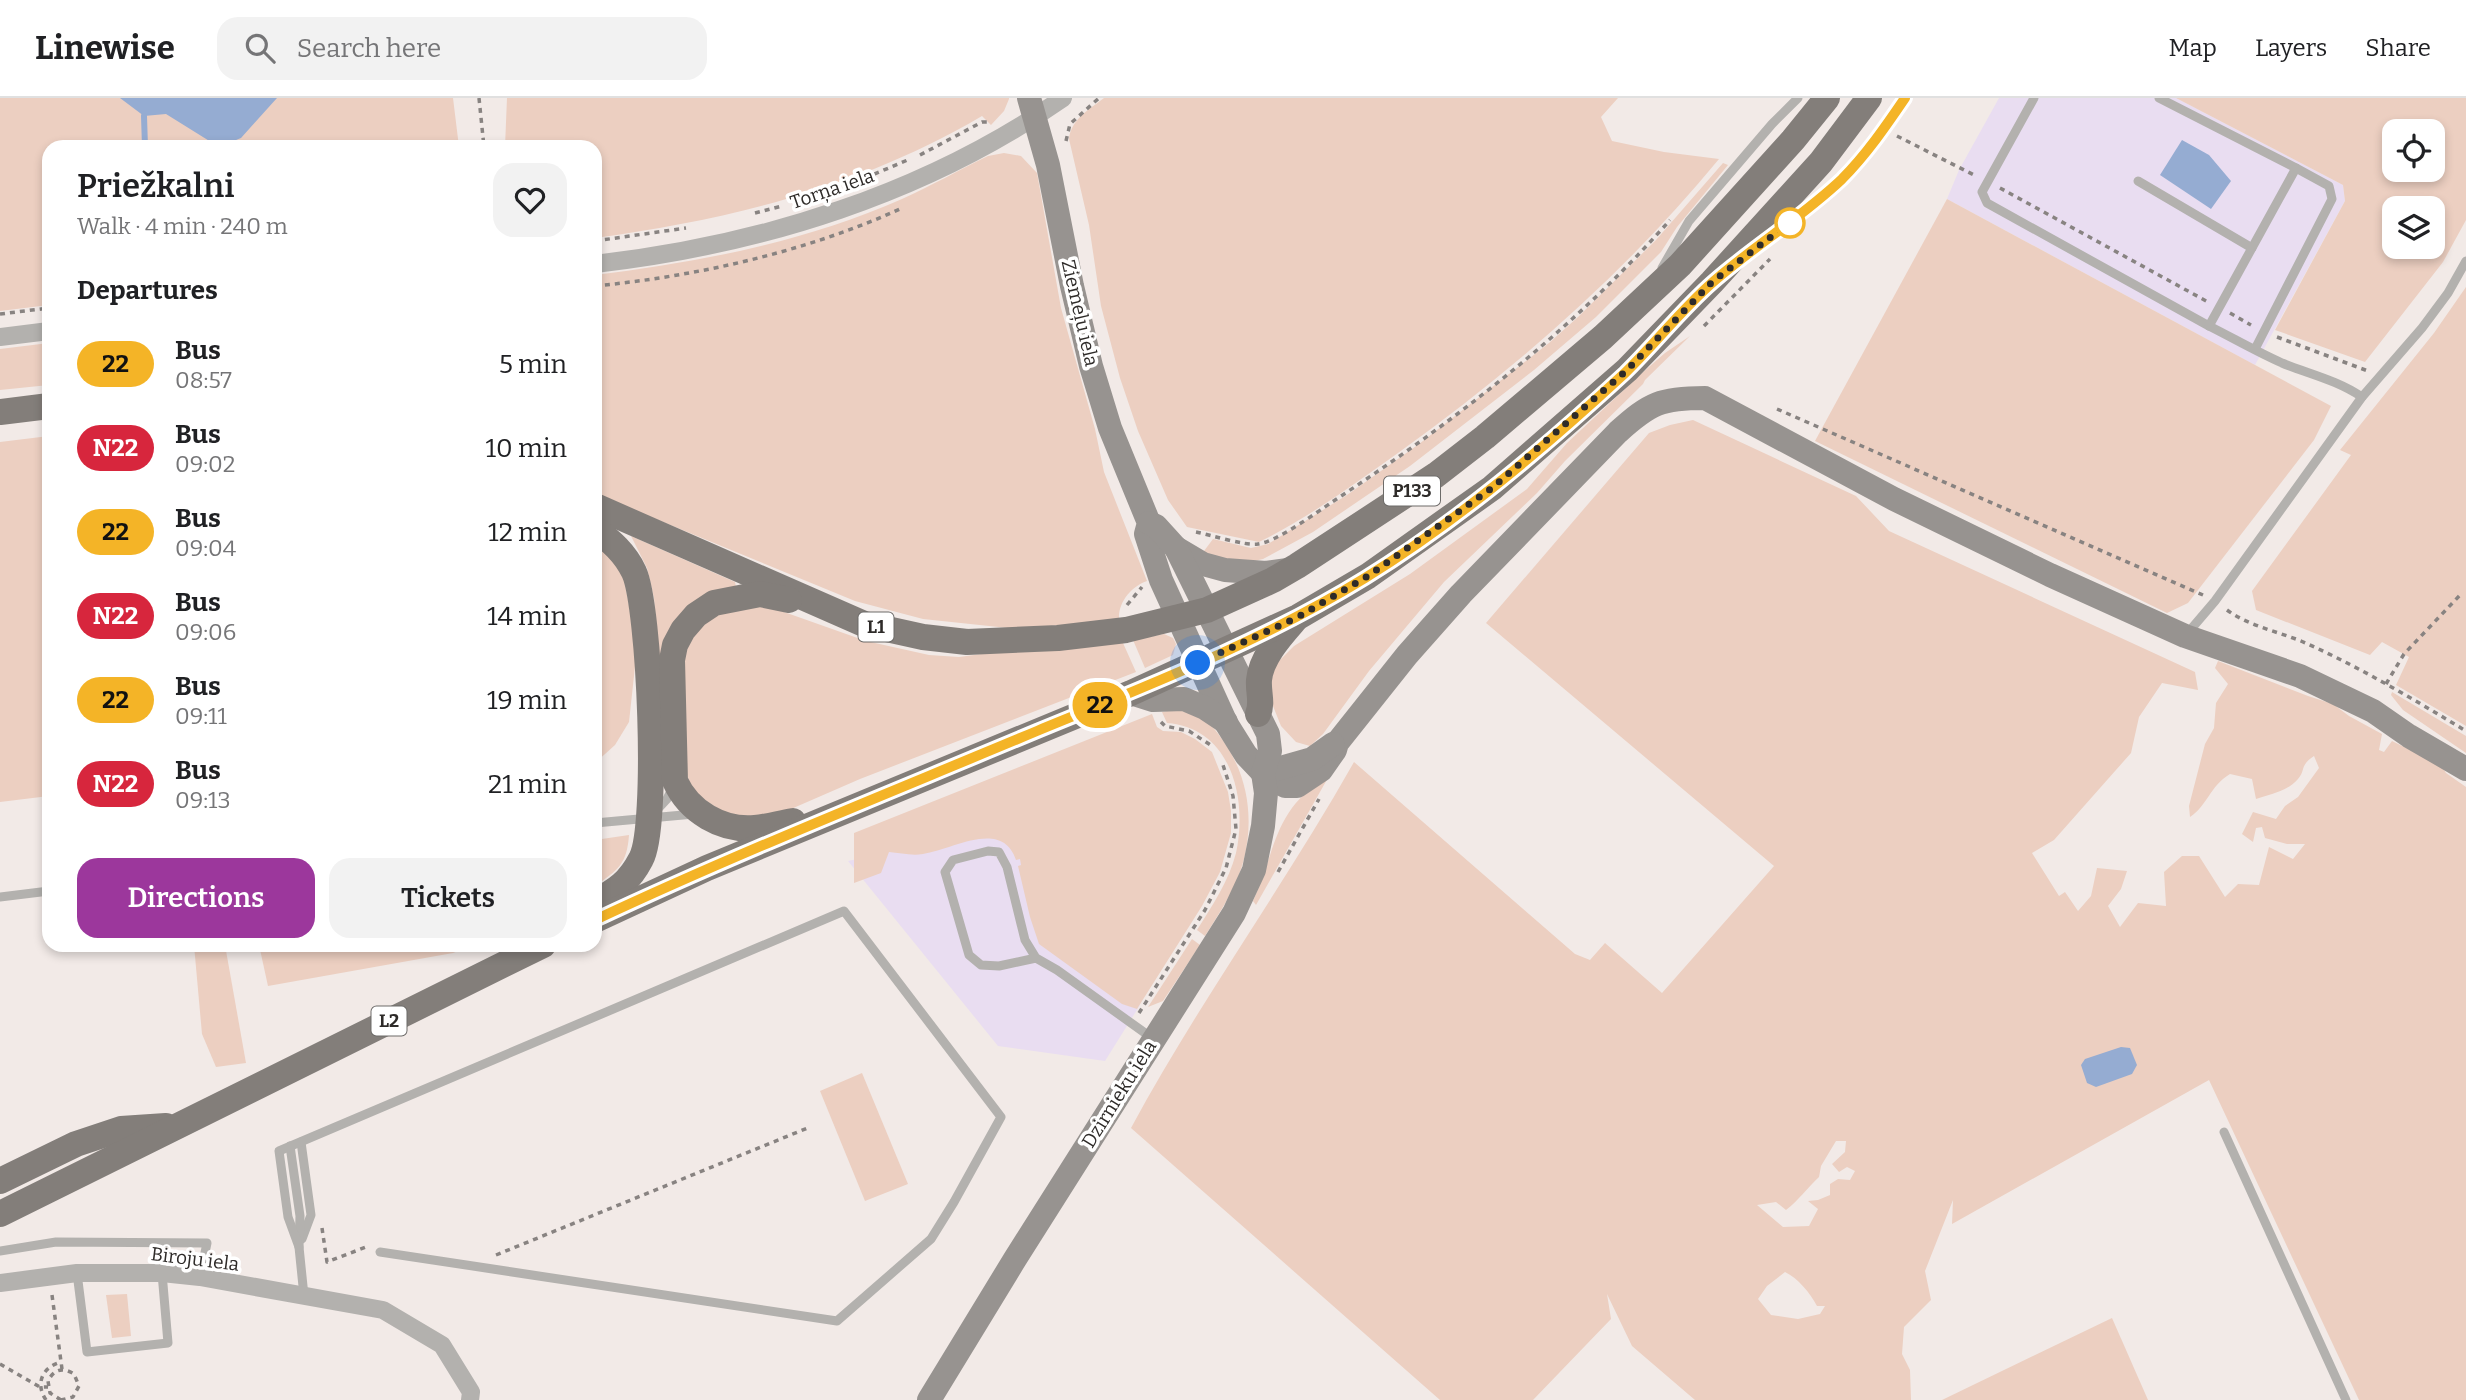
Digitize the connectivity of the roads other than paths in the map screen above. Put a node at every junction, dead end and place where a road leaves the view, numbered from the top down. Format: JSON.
{"nodes":[{"id":1,"x":1063,"y":98,"type":"edge"},
{"id":2,"x":1798,"y":98,"type":"edge"},
{"id":3,"x":1827,"y":98,"type":"edge"},
{"id":4,"x":1869,"y":98,"type":"edge"},
{"id":5,"x":1905,"y":98,"type":"edge"},
{"id":6,"x":2034,"y":98,"type":"edge"},
{"id":7,"x":2159,"y":98,"type":"edge"},
{"id":8,"x":1032,"y":108,"type":"edge"},
{"id":9,"x":2296,"y":168,"type":"junction"},
{"id":10,"x":2138,"y":181,"type":"dead end"},
{"id":11,"x":2252,"y":248,"type":"junction"},
{"id":12,"x":2466,"y":261,"type":"edge"},
{"id":13,"x":602,"y":263,"type":"edge"},
{"id":14,"x":1712,"y":282,"type":"junction"},
{"id":15,"x":1643,"y":300,"type":"junction"},
{"id":16,"x":2209,"y":326,"type":"junction"},
{"id":17,"x":42,"y":332,"type":"edge"},
{"id":18,"x":0,"y":337,"type":"edge"},
{"id":19,"x":2255,"y":349,"type":"junction"},
{"id":20,"x":2362,"y":397,"type":"junction"},
{"id":21,"x":42,"y":407,"type":"edge"},
{"id":22,"x":6,"y":410,"type":"edge"},
{"id":23,"x":602,"y":509,"type":"edge"},
{"id":24,"x":1149,"y":523,"type":"junction"},
{"id":25,"x":602,"y":534,"type":"edge"},
{"id":26,"x":1184,"y":540,"type":"junction"},
{"id":27,"x":1289,"y":570,"type":"junction"},
{"id":28,"x":829,"y":608,"type":"junction"},
{"id":29,"x":1207,"y":610,"type":"junction"},
{"id":30,"x":1298,"y":617,"type":"junction"},
{"id":31,"x":1178,"y":618,"type":"junction"},
{"id":32,"x":2195,"y":641,"type":"junction"},
{"id":33,"x":1226,"y":651,"type":"junction"},
{"id":34,"x":1198,"y":663,"type":"junction"},
{"id":35,"x":1131,"y":693,"type":"junction"},
{"id":36,"x":1258,"y":714,"type":"junction"},
{"id":37,"x":1226,"y":723,"type":"junction"},
{"id":38,"x":2466,"y":769,"type":"edge"},
{"id":39,"x":1263,"y":773,"type":"junction"},
{"id":40,"x":676,"y":782,"type":"junction"},
{"id":41,"x":700,"y":814,"type":"junction"},
{"id":42,"x":835,"y":815,"type":"junction"},
{"id":43,"x":649,"y":818,"type":"junction"},
{"id":44,"x":602,"y":822,"type":"edge"},
{"id":45,"x":42,"y":892,"type":"edge"},
{"id":46,"x":0,"y":897,"type":"edge"},
{"id":47,"x":602,"y":898,"type":"edge"},
{"id":48,"x":602,"y":917,"type":"edge"},
{"id":49,"x":494,"y":952,"type":"edge"},
{"id":50,"x":529,"y":952,"type":"edge"},
{"id":51,"x":1036,"y":958,"type":"junction"},
{"id":52,"x":409,"y":1011,"type":"junction"},
{"id":53,"x":1153,"y":1040,"type":"junction"},
{"id":54,"x":177,"y":1126,"type":"junction"},
{"id":55,"x":2224,"y":1132,"type":"dead end"},
{"id":56,"x":301,"y":1142,"type":"junction"},
{"id":57,"x":290,"y":1146,"type":"junction"},
{"id":58,"x":0,"y":1181,"type":"edge"},
{"id":59,"x":0,"y":1214,"type":"edge"},
{"id":60,"x":299,"y":1247,"type":"junction"},
{"id":61,"x":0,"y":1251,"type":"edge"},
{"id":62,"x":380,"y":1252,"type":"dead end"},
{"id":63,"x":77,"y":1273,"type":"junction"},
{"id":64,"x":162,"y":1273,"type":"junction"},
{"id":65,"x":200,"y":1277,"type":"junction"},
{"id":66,"x":0,"y":1283,"type":"edge"},
{"id":67,"x":303,"y":1296,"type":"junction"},
{"id":68,"x":470,"y":1400,"type":"edge"},
{"id":69,"x":929,"y":1400,"type":"edge"},
{"id":70,"x":2346,"y":1400,"type":"edge"}],
"edges":[{"from":1,"to":8,"type":"street","name":"Torņa iela"},
{"from":2,"to":15,"type":"lane"},
{"from":3,"to":15,"type":"main road","number":"P133"},
{"from":4,"to":14,"type":"main road","number":"P133"},
{"from":5,"to":14,"type":"lane"},
{"from":6,"to":16,"type":"lane"},
{"from":7,"to":9,"type":"lane"},
{"from":8,"to":13,"type":"street","name":"Torņa iela"},
{"from":8,"to":24,"type":"street","name":"Ziemeļu iela"},
{"from":9,"to":11,"type":"lane"},
{"from":9,"to":19,"type":"lane"},
{"from":10,"to":11,"type":"lane"},
{"from":11,"to":16,"type":"lane"},
{"from":12,"to":20,"type":"lane"},
{"from":14,"to":30,"type":"main road","number":"P133"},
{"from":15,"to":27,"type":"main road","number":"P133"},
{"from":16,"to":19,"type":"lane"},
{"from":17,"to":18,"type":"street"},
{"from":19,"to":20,"type":"lane"},
{"from":20,"to":32,"type":"lane"},
{"from":21,"to":22,"type":"main road"},
{"from":23,"to":28,"type":"main road","number":"L1"},
{"from":24,"to":26,"type":"street","name":"Ziemeļu iela"},
{"from":24,"to":31,"type":"street","name":"Ziemeļu iela"},
{"from":25,"to":43,"type":"main road"},
{"from":26,"to":27,"type":"street"},
{"from":26,"to":29,"type":"street","name":"Ziemeļu iela"},
{"from":27,"to":29,"type":"main road","number":"P133"},
{"from":28,"to":31,"type":"main road","number":"L1"},
{"from":28,"to":40,"type":"main road"},
{"from":29,"to":31,"type":"main road","number":"L1"},
{"from":29,"to":33,"type":"street","name":"Dzirnieku iela"},
{"from":30,"to":33,"type":"main road","number":"P133"},
{"from":30,"to":36,"type":"main road"},
{"from":31,"to":34,"type":"street","name":"Ziemeļu iela"},
{"from":32,"to":38,"type":"street"},
{"from":32,"to":39,"type":"street"},
{"from":33,"to":34,"type":"main road","number":"P133"},
{"from":33,"to":36,"type":"street","name":"Dzirnieku iela"},
{"from":34,"to":35,"type":"main road","number":"P133"},
{"from":34,"to":37,"type":"street"},
{"from":35,"to":37,"type":"street"},
{"from":35,"to":42,"type":"main road","number":"P133"},
{"from":36,"to":39,"type":"street","name":"Dzirnieku iela"},
{"from":37,"to":39,"type":"street"},
{"from":39,"to":53,"type":"street","name":"Dzirnieku iela"},
{"from":40,"to":41,"type":"main road","number":"P133"},
{"from":40,"to":43,"type":"lane"},
{"from":41,"to":42,"type":"main road","number":"P133"},
{"from":41,"to":43,"type":"lane","number":"P133"},
{"from":42,"to":48,"type":"main road"},
{"from":43,"to":44,"type":"lane","number":"P133"},
{"from":43,"to":47,"type":"main road"},
{"from":45,"to":46,"type":"lane"},
{"from":49,"to":52,"type":"main road"},
{"from":50,"to":52,"type":"main road","number":"L2"},
{"from":51,"to":51,"type":"lane"},
{"from":51,"to":53,"type":"lane"},
{"from":52,"to":54,"type":"main road","number":"L2"},
{"from":53,"to":69,"type":"street","name":"Dzirnieku iela"},
{"from":54,"to":58,"type":"main road"},
{"from":54,"to":59,"type":"main road","number":"L2"},
{"from":55,"to":70,"type":"lane"},
{"from":56,"to":57,"type":"lane"},
{"from":56,"to":60,"type":"lane"},
{"from":56,"to":62,"type":"lane"},
{"from":57,"to":60,"type":"lane"},
{"from":57,"to":60,"type":"lane"},
{"from":60,"to":67,"type":"lane"},
{"from":61,"to":65,"type":"lane"},
{"from":63,"to":64,"type":"street","name":"Biroju iela"},
{"from":63,"to":64,"type":"lane"},
{"from":63,"to":66,"type":"street","name":"Biroju iela"},
{"from":64,"to":65,"type":"street","name":"Biroju iela"},
{"from":65,"to":67,"type":"street","name":"Biroju iela"},
{"from":67,"to":68,"type":"street","name":"Biroju iela"}]}
